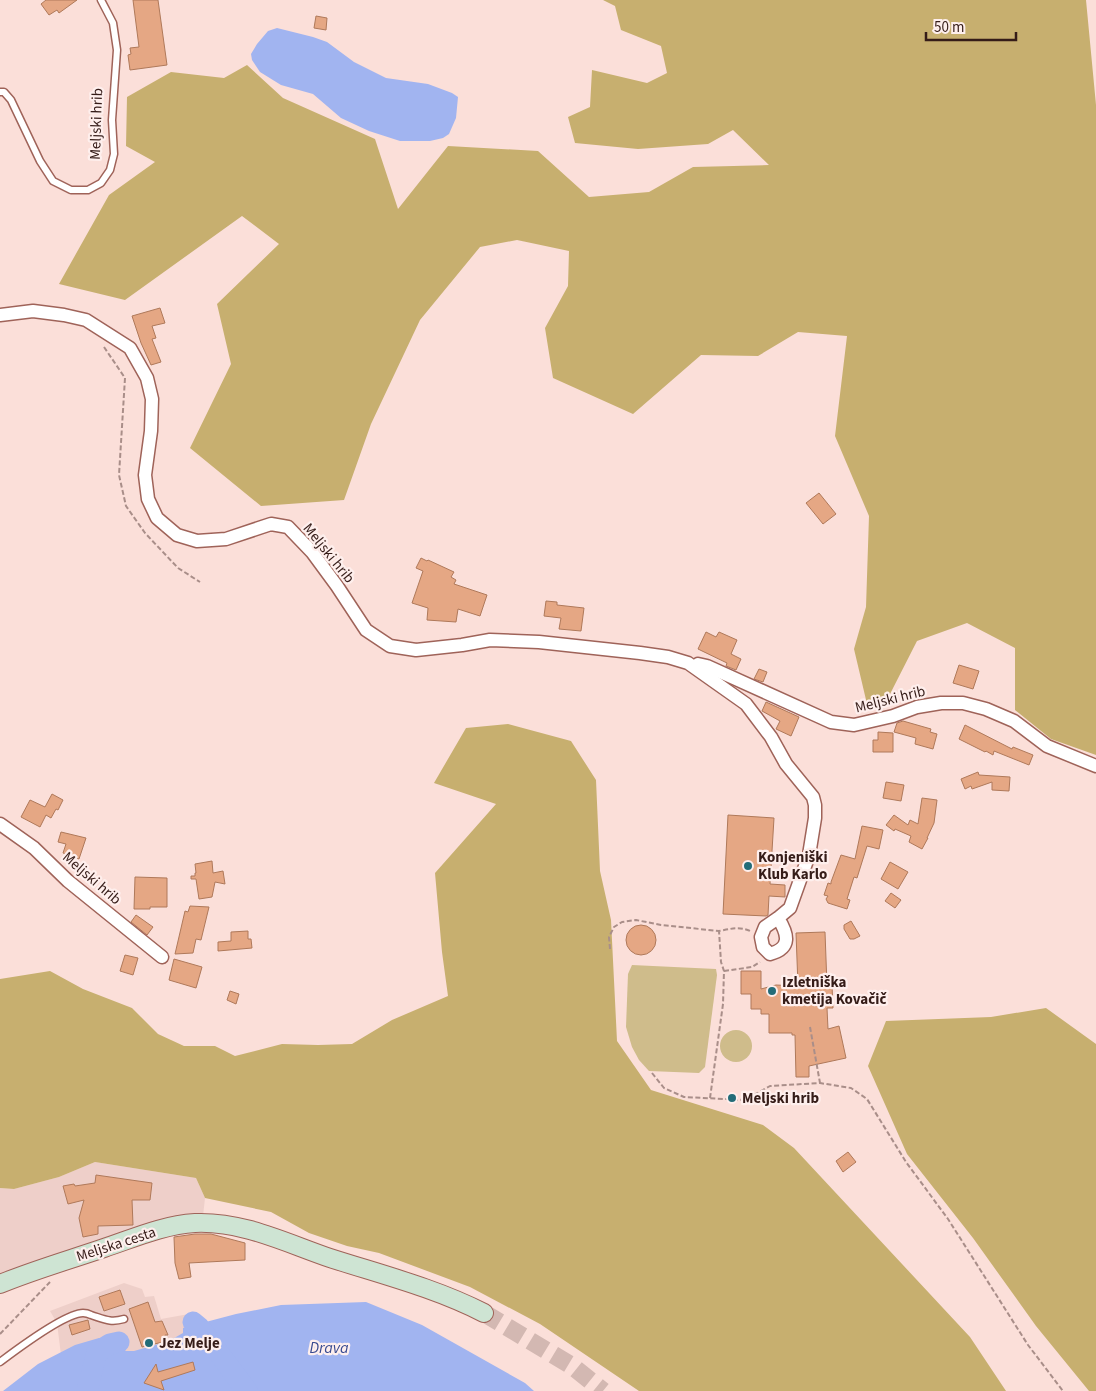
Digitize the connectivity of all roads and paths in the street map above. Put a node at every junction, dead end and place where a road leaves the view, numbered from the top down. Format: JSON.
{"nodes":[{"id":1,"x":101,"y":0,"type":"edge"},
{"id":2,"x":0,"y":92,"type":"edge"},
{"id":3,"x":0,"y":315,"type":"edge"},
{"id":4,"x":103,"y":345,"type":"dead end"},
{"id":5,"x":200,"y":582,"type":"dead end"},
{"id":6,"x":688,"y":662,"type":"junction"},
{"id":7,"x":1096,"y":766,"type":"edge"},
{"id":8,"x":0,"y":824,"type":"edge"},
{"id":9,"x":778,"y":918,"type":"junction"},
{"id":10,"x":719,"y":932,"type":"junction"},
{"id":11,"x":761,"y":937,"type":"junction"},
{"id":12,"x":610,"y":949,"type":"dead end"},
{"id":13,"x":770,"y":954,"type":"junction"},
{"id":14,"x":162,"y":957,"type":"dead end"},
{"id":15,"x":724,"y":971,"type":"junction"},
{"id":16,"x":810,"y":1027,"type":"dead end"},
{"id":17,"x":652,"y":1073,"type":"dead end"},
{"id":18,"x":820,"y":1083,"type":"junction"},
{"id":19,"x":710,"y":1098,"type":"junction"},
{"id":20,"x":54,"y":1280,"type":"dead end"},
{"id":21,"x":0,"y":1284,"type":"edge"},
{"id":22,"x":484,"y":1313,"type":"tunnel mouth"},
{"id":23,"x":124,"y":1319,"type":"dead end"},
{"id":24,"x":0,"y":1334,"type":"edge"},
{"id":25,"x":0,"y":1362,"type":"edge"},
{"id":26,"x":1063,"y":1391,"type":"edge"}],
"edges":[{"from":1,"to":2,"type":"lane","name":"Meljski hrib"},
{"from":3,"to":6,"type":"street","name":"Meljski hrib"},
{"from":4,"to":5,"type":"path"},
{"from":6,"to":7,"type":"street","name":"Meljski hrib"},
{"from":6,"to":9,"type":"street","name":"Meljski hrib"},
{"from":8,"to":14,"type":"street","name":"Meljski hrib"},
{"from":9,"to":11,"type":"street","name":"Meljski hrib"},
{"from":9,"to":13,"type":"street"},
{"from":10,"to":11,"type":"path"},
{"from":10,"to":12,"type":"path"},
{"from":10,"to":15,"type":"path"},
{"from":11,"to":13,"type":"street"},
{"from":13,"to":15,"type":"path"},
{"from":15,"to":19,"type":"path"},
{"from":16,"to":18,"type":"path"},
{"from":17,"to":19,"type":"path"},
{"from":18,"to":19,"type":"path"},
{"from":18,"to":26,"type":"path"},
{"from":20,"to":24,"type":"path"},
{"from":21,"to":22,"type":"street","name":"Meljska cesta"},
{"from":23,"to":25,"type":"lane"}]}
